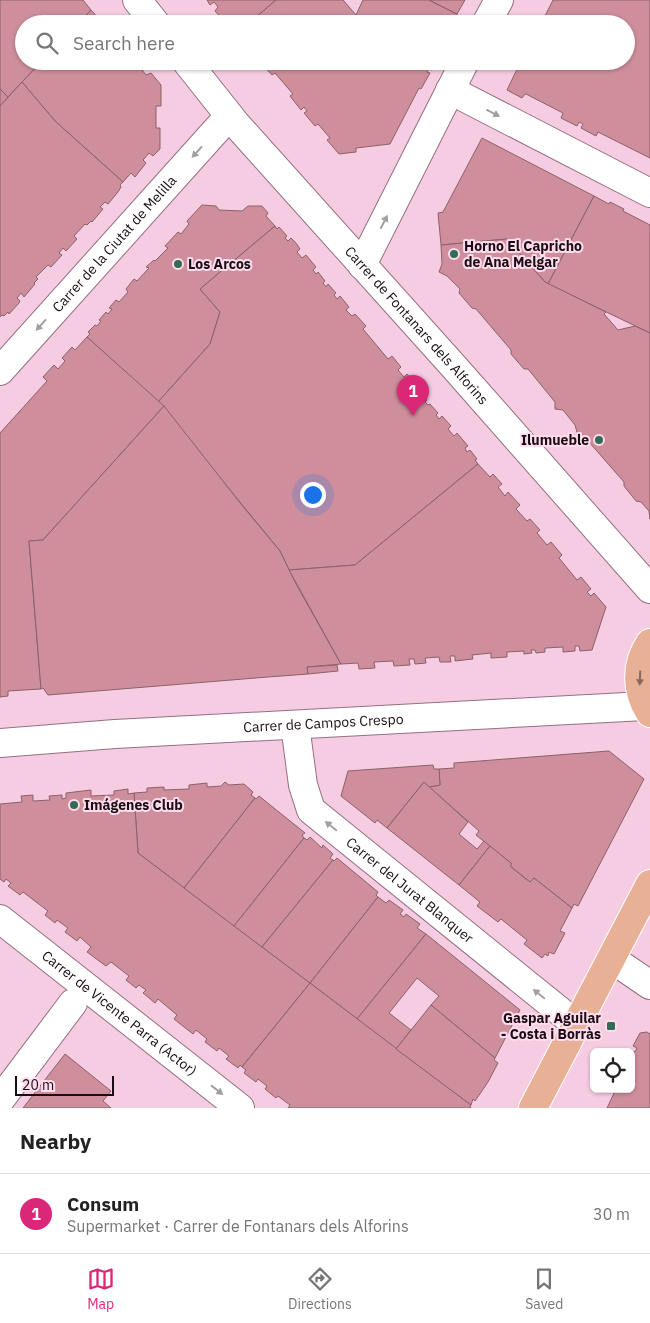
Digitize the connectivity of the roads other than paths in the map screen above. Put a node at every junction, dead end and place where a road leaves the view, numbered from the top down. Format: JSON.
{"nodes":[{"id":1,"x":137,"y":0,"type":"edge"},
{"id":2,"x":499,"y":0,"type":"edge"},
{"id":3,"x":149,"y":15,"type":"edge"},
{"id":4,"x":491,"y":15,"type":"edge"},
{"id":5,"x":193,"y":70,"type":"edge"},
{"id":6,"x":461,"y":70,"type":"edge"},
{"id":7,"x":450,"y":90,"type":"junction"},
{"id":8,"x":229,"y":116,"type":"junction"},
{"id":9,"x":650,"y":193,"type":"edge"},
{"id":10,"x":362,"y":265,"type":"junction"},
{"id":11,"x":0,"y":371,"type":"edge"},
{"id":12,"x":650,"y":589,"type":"edge"},
{"id":13,"x":650,"y":643,"type":"edge"},
{"id":14,"x":648,"y":710,"type":"edge"},
{"id":15,"x":295,"y":725,"type":"junction"},
{"id":16,"x":0,"y":743,"type":"edge"},
{"id":17,"x":650,"y":884,"type":"edge"},
{"id":18,"x":0,"y":919,"type":"edge"},
{"id":19,"x":612,"y":959,"type":"junction"},
{"id":20,"x":650,"y":985,"type":"edge"},
{"id":21,"x":73,"y":1003,"type":"dead end"},
{"id":22,"x":577,"y":1025,"type":"junction"},
{"id":23,"x":0,"y":1100,"type":"edge"},
{"id":24,"x":240,"y":1108,"type":"edge"},
{"id":25,"x":533,"y":1108,"type":"edge"}],
"edges":[{"from":1,"to":3,"type":"street"},
{"from":2,"to":4,"type":"street"},
{"from":5,"to":8,"type":"street","name":"Carrer de Fontanars dels Alforins"},
{"from":6,"to":7,"type":"street"},
{"from":7,"to":9,"type":"street","one_way":true},
{"from":10,"to":7,"type":"street","one_way":true},
{"from":8,"to":10,"type":"street","name":"Carrer de Fontanars dels Alforins"},
{"from":8,"to":11,"type":"street","name":"Carrer de la Ciutat de Melilla","one_way":true},
{"from":10,"to":12,"type":"street","name":"Carrer de Fontanars dels Alforins"},
{"from":13,"to":14,"type":"main road","one_way":true},
{"from":14,"to":15,"type":"street","name":"Carrer de Campos Crespo"},
{"from":15,"to":16,"type":"street","name":"Carrer de Campos Crespo"},
{"from":22,"to":15,"type":"street","name":"Carrer del Jurat Blanquer","one_way":true},
{"from":17,"to":19,"type":"main road"},
{"from":18,"to":24,"type":"street","name":"Carrer de Vicente Parra (Actor)","one_way":true},
{"from":19,"to":20,"type":"street"},
{"from":19,"to":22,"type":"main road"},
{"from":21,"to":23,"type":"street"},
{"from":22,"to":25,"type":"main road"}]}
